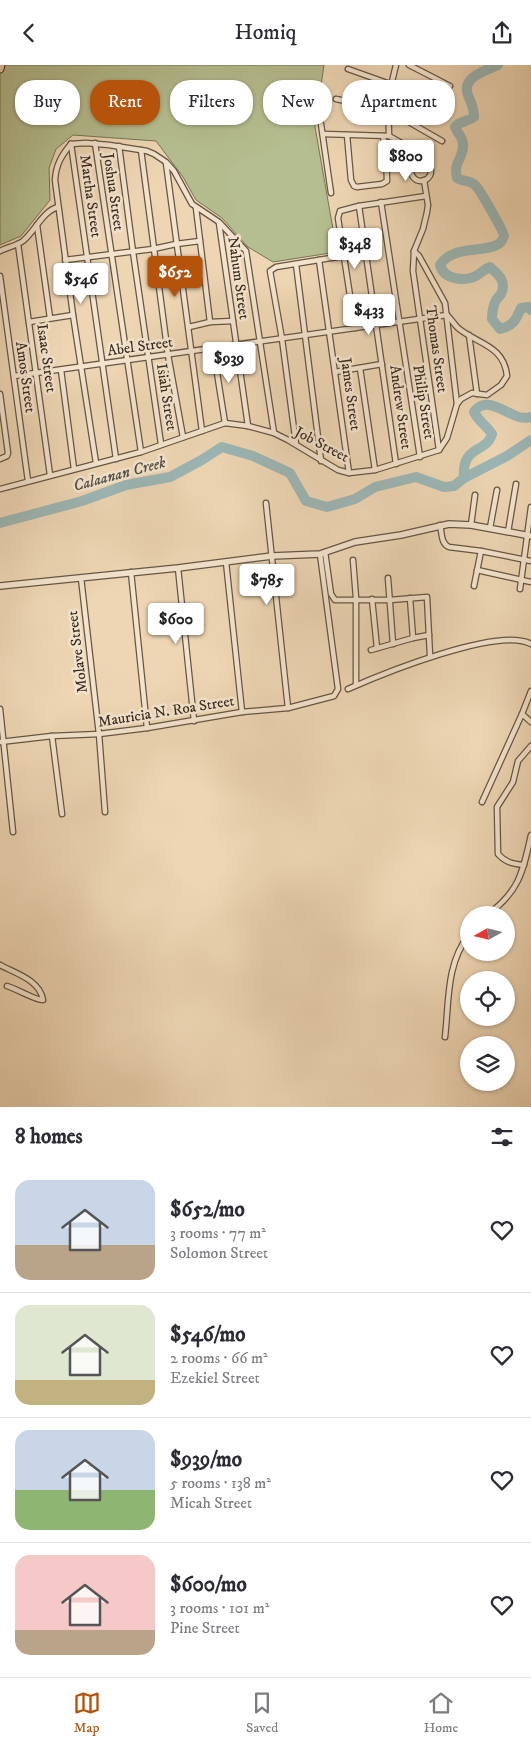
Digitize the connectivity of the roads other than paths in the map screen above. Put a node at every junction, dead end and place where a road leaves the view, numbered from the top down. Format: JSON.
{"nodes":[{"id":1,"x":1,"y":65,"type":"edge"},
{"id":2,"x":396,"y":65,"type":"edge"},
{"id":3,"x":408,"y":65,"type":"edge"},
{"id":4,"x":0,"y":69,"type":"edge"},
{"id":5,"x":348,"y":69,"type":"dead end"},
{"id":6,"x":377,"y":80,"type":"edge"},
{"id":7,"x":392,"y":80,"type":"edge"},
{"id":8,"x":438,"y":80,"type":"edge"},
{"id":9,"x":336,"y":99,"type":"dead end"},
{"id":10,"x":342,"y":100,"type":"edge"},
{"id":11,"x":320,"y":125,"type":"dead end"},
{"id":12,"x":389,"y":125,"type":"edge"},
{"id":13,"x":414,"y":125,"type":"edge"},
{"id":14,"x":322,"y":135,"type":"junction"},
{"id":15,"x":347,"y":135,"type":"junction"},
{"id":16,"x":383,"y":136,"type":"junction"},
{"id":17,"x":389,"y":136,"type":"junction"},
{"id":18,"x":442,"y":141,"type":"dead end"},
{"id":19,"x":95,"y":143,"type":"junction"},
{"id":20,"x":71,"y":144,"type":"junction"},
{"id":21,"x":403,"y":145,"type":"junction"},
{"id":22,"x":119,"y":146,"type":"junction"},
{"id":23,"x":141,"y":150,"type":"junction"},
{"id":24,"x":166,"y":162,"type":"junction"},
{"id":25,"x":417,"y":162,"type":"junction"},
{"id":26,"x":413,"y":166,"type":"junction"},
{"id":27,"x":424,"y":180,"type":"junction"},
{"id":28,"x":331,"y":193,"type":"dead end"},
{"id":29,"x":426,"y":196,"type":"junction"},
{"id":30,"x":381,"y":202,"type":"junction"},
{"id":31,"x":359,"y":206,"type":"junction"},
{"id":32,"x":58,"y":207,"type":"junction"},
{"id":33,"x":196,"y":208,"type":"junction"},
{"id":34,"x":219,"y":222,"type":"junction"},
{"id":35,"x":37,"y":225,"type":"junction"},
{"id":36,"x":200,"y":241,"type":"junction"},
{"id":37,"x":18,"y":244,"type":"junction"},
{"id":38,"x":176,"y":244,"type":"junction"},
{"id":39,"x":153,"y":249,"type":"junction"},
{"id":40,"x":0,"y":251,"type":"edge"},
{"id":41,"x":414,"y":251,"type":"junction"},
{"id":42,"x":132,"y":252,"type":"junction"},
{"id":43,"x":111,"y":255,"type":"junction"},
{"id":44,"x":87,"y":257,"type":"junction"},
{"id":45,"x":343,"y":257,"type":"junction"},
{"id":46,"x":66,"y":260,"type":"junction"},
{"id":47,"x":319,"y":260,"type":"junction"},
{"id":48,"x":296,"y":264,"type":"junction"},
{"id":49,"x":426,"y":270,"type":"junction"},
{"id":50,"x":413,"y":271,"type":"junction"},
{"id":51,"x":0,"y":276,"type":"edge"},
{"id":52,"x":73,"y":315,"type":"junction"},
{"id":53,"x":447,"y":315,"type":"junction"},
{"id":54,"x":50,"y":318,"type":"junction"},
{"id":55,"x":420,"y":319,"type":"junction"},
{"id":56,"x":233,"y":321,"type":"junction"},
{"id":57,"x":29,"y":322,"type":"junction"},
{"id":58,"x":399,"y":322,"type":"junction"},
{"id":59,"x":210,"y":323,"type":"junction"},
{"id":60,"x":377,"y":325,"type":"junction"},
{"id":61,"x":189,"y":327,"type":"junction"},
{"id":62,"x":355,"y":328,"type":"junction"},
{"id":63,"x":330,"y":332,"type":"junction"},
{"id":64,"x":469,"y":335,"type":"junction"},
{"id":65,"x":305,"y":336,"type":"junction"},
{"id":66,"x":282,"y":339,"type":"junction"},
{"id":67,"x":260,"y":342,"type":"junction"},
{"id":68,"x":236,"y":345,"type":"junction"},
{"id":69,"x":213,"y":349,"type":"junction"},
{"id":70,"x":191,"y":351,"type":"junction"},
{"id":71,"x":168,"y":355,"type":"junction"},
{"id":72,"x":148,"y":357,"type":"junction"},
{"id":73,"x":126,"y":361,"type":"junction"},
{"id":74,"x":102,"y":364,"type":"junction"},
{"id":75,"x":382,"y":364,"type":"junction"},
{"id":76,"x":81,"y":367,"type":"junction"},
{"id":77,"x":360,"y":368,"type":"junction"},
{"id":78,"x":61,"y":370,"type":"junction"},
{"id":79,"x":335,"y":372,"type":"junction"},
{"id":80,"x":36,"y":373,"type":"junction"},
{"id":81,"x":14,"y":376,"type":"junction"},
{"id":82,"x":0,"y":394,"type":"edge"},
{"id":83,"x":476,"y":394,"type":"junction"},
{"id":84,"x":1,"y":402,"type":"edge"},
{"id":85,"x":456,"y":405,"type":"junction"},
{"id":86,"x":225,"y":423,"type":"junction"},
{"id":87,"x":248,"y":426,"type":"junction"},
{"id":88,"x":202,"y":431,"type":"junction"},
{"id":89,"x":274,"y":433,"type":"junction"},
{"id":90,"x":183,"y":437,"type":"junction"},
{"id":91,"x":161,"y":444,"type":"junction"},
{"id":92,"x":296,"y":444,"type":"junction"},
{"id":93,"x":439,"y":450,"type":"junction"},
{"id":94,"x":141,"y":452,"type":"junction"},
{"id":95,"x":420,"y":457,"type":"junction"},
{"id":96,"x":0,"y":459,"type":"edge"},
{"id":97,"x":116,"y":459,"type":"junction"},
{"id":98,"x":321,"y":461,"type":"junction"},
{"id":99,"x":96,"y":463,"type":"junction"},
{"id":100,"x":396,"y":464,"type":"junction"},
{"id":101,"x":74,"y":469,"type":"junction"},
{"id":102,"x":375,"y":470,"type":"junction"},
{"id":103,"x":350,"y":473,"type":"junction"},
{"id":104,"x":50,"y":475,"type":"junction"},
{"id":105,"x":28,"y":481,"type":"junction"},
{"id":106,"x":516,"y":485,"type":"dead end"},
{"id":107,"x":0,"y":489,"type":"edge"},
{"id":108,"x":497,"y":490,"type":"dead end"},
{"id":109,"x":475,"y":495,"type":"dead end"},
{"id":110,"x":266,"y":503,"type":"dead end"},
{"id":111,"x":531,"y":507,"type":"edge"},
{"id":112,"x":530,"y":514,"type":"edge"},
{"id":113,"x":440,"y":525,"type":"junction"},
{"id":114,"x":471,"y":525,"type":"junction"},
{"id":115,"x":490,"y":529,"type":"junction"},
{"id":116,"x":508,"y":532,"type":"junction"},
{"id":117,"x":529,"y":536,"type":"edge"},
{"id":118,"x":481,"y":551,"type":"junction"},
{"id":119,"x":323,"y":553,"type":"junction"},
{"id":120,"x":272,"y":556,"type":"junction"},
{"id":121,"x":353,"y":560,"type":"dead end"},
{"id":122,"x":524,"y":560,"type":"junction"},
{"id":123,"x":531,"y":561,"type":"edge"},
{"id":124,"x":226,"y":562,"type":"junction"},
{"id":125,"x":178,"y":568,"type":"junction"},
{"id":126,"x":477,"y":570,"type":"junction"},
{"id":127,"x":131,"y":572,"type":"junction"},
{"id":128,"x":81,"y":578,"type":"junction"},
{"id":129,"x":388,"y":578,"type":"dead end"},
{"id":130,"x":522,"y":581,"type":"junction"},
{"id":131,"x":531,"y":582,"type":"edge"},
{"id":132,"x":0,"y":586,"type":"edge"},
{"id":133,"x":474,"y":586,"type":"dead end"},
{"id":134,"x":520,"y":589,"type":"dead end"},
{"id":135,"x":356,"y":598,"type":"junction"},
{"id":136,"x":410,"y":598,"type":"junction"},
{"id":137,"x":372,"y":599,"type":"junction"},
{"id":138,"x":390,"y":600,"type":"junction"},
{"id":139,"x":428,"y":635,"type":"junction"},
{"id":140,"x":413,"y":638,"type":"junction"},
{"id":141,"x":394,"y":644,"type":"junction"},
{"id":142,"x":531,"y":644,"type":"edge"},
{"id":143,"x":430,"y":656,"type":"junction"},
{"id":144,"x":356,"y":685,"type":"junction"},
{"id":145,"x":348,"y":689,"type":"dead end"},
{"id":146,"x":530,"y":694,"type":"edge"},
{"id":147,"x":288,"y":708,"type":"junction"},
{"id":148,"x":0,"y":709,"type":"edge"},
{"id":149,"x":242,"y":712,"type":"junction"},
{"id":150,"x":522,"y":714,"type":"junction"},
{"id":151,"x":194,"y":721,"type":"junction"},
{"id":152,"x":531,"y":722,"type":"edge"},
{"id":153,"x":147,"y":728,"type":"junction"},
{"id":154,"x":99,"y":734,"type":"junction"},
{"id":155,"x":52,"y":736,"type":"junction"},
{"id":156,"x":2,"y":742,"type":"edge"},
{"id":157,"x":531,"y":746,"type":"edge"},
{"id":158,"x":482,"y":802,"type":"dead end"},
{"id":159,"x":105,"y":812,"type":"dead end"},
{"id":160,"x":62,"y":814,"type":"dead end"},
{"id":161,"x":13,"y":832,"type":"dead end"},
{"id":162,"x":531,"y":835,"type":"edge"},
{"id":163,"x":524,"y":865,"type":"junction"},
{"id":164,"x":499,"y":906,"type":"edge"},
{"id":165,"x":460,"y":948,"type":"edge"},
{"id":166,"x":0,"y":965,"type":"edge"},
{"id":167,"x":7,"y":986,"type":"dead end"},
{"id":168,"x":445,"y":1037,"type":"dead end"}],
"edges":[{"from":1,"to":4,"type":"main road"},
{"from":2,"to":7,"type":"street"},
{"from":3,"to":8,"type":"street"},
{"from":5,"to":6,"type":"street"},
{"from":9,"to":10,"type":"street"},
{"from":11,"to":14,"type":"street"},
{"from":12,"to":17,"type":"street"},
{"from":13,"to":18,"type":"street"},
{"from":14,"to":15,"type":"street"},
{"from":14,"to":28,"type":"street"},
{"from":15,"to":16,"type":"street"},
{"from":15,"to":16,"type":"street"},
{"from":16,"to":17,"type":"street"},
{"from":17,"to":21,"type":"street"},
{"from":19,"to":20,"type":"street"},
{"from":19,"to":22,"type":"street"},
{"from":19,"to":43,"type":"street","name":"Joshua Street"},
{"from":20,"to":32,"type":"street"},
{"from":20,"to":44,"type":"street","name":"Martha Street"},
{"from":21,"to":25,"type":"street"},
{"from":21,"to":26,"type":"street"},
{"from":22,"to":23,"type":"street"},
{"from":22,"to":42,"type":"street","name":"Isiah Street"},
{"from":23,"to":24,"type":"street"},
{"from":23,"to":39,"type":"street"},
{"from":24,"to":33,"type":"street"},
{"from":24,"to":38,"type":"street"},
{"from":25,"to":26,"type":"street"},
{"from":25,"to":27,"type":"street"},
{"from":26,"to":27,"type":"street"},
{"from":27,"to":29,"type":"street","name":"Thomas Street"},
{"from":29,"to":30,"type":"street"},
{"from":29,"to":41,"type":"street","name":"Thomas Street"},
{"from":30,"to":31,"type":"street"},
{"from":30,"to":58,"type":"street","name":"Philip Street"},
{"from":31,"to":45,"type":"street"},
{"from":31,"to":60,"type":"street","name":"Andrew Street"},
{"from":32,"to":35,"type":"street"},
{"from":32,"to":46,"type":"street"},
{"from":33,"to":34,"type":"street"},
{"from":33,"to":36,"type":"street"},
{"from":34,"to":56,"type":"street","name":"Nahum Street"},
{"from":34,"to":67,"type":"street"},
{"from":35,"to":37,"type":"street"},
{"from":35,"to":54,"type":"street"},
{"from":36,"to":38,"type":"street"},
{"from":36,"to":59,"type":"street"},
{"from":37,"to":40,"type":"street"},
{"from":37,"to":57,"type":"street","name":"Isaac Street"},
{"from":38,"to":39,"type":"street"},
{"from":38,"to":61,"type":"street"},
{"from":39,"to":42,"type":"street"},
{"from":39,"to":71,"type":"street"},
{"from":41,"to":49,"type":"street"},
{"from":41,"to":50,"type":"street","name":"Thomas Street"},
{"from":42,"to":43,"type":"street"},
{"from":42,"to":72,"type":"street","name":"Isiah Street"},
{"from":43,"to":44,"type":"street"},
{"from":43,"to":73,"type":"street","name":"Joshua Street"},
{"from":44,"to":46,"type":"street"},
{"from":44,"to":74,"type":"street","name":"Martha Street"},
{"from":45,"to":47,"type":"street"},
{"from":45,"to":62,"type":"street"},
{"from":46,"to":52,"type":"street"},
{"from":47,"to":48,"type":"street"},
{"from":47,"to":63,"type":"street","name":"James Street"},
{"from":48,"to":65,"type":"street"},
{"from":48,"to":66,"type":"street"},
{"from":49,"to":50,"type":"street"},
{"from":49,"to":53,"type":"street"},
{"from":50,"to":55,"type":"street","name":"Thomas Street"},
{"from":51,"to":81,"type":"street","name":"Amos Street"},
{"from":52,"to":54,"type":"street"},
{"from":52,"to":76,"type":"street"},
{"from":53,"to":55,"type":"street","name":"Abel Street"},
{"from":53,"to":64,"type":"street"},
{"from":53,"to":85,"type":"street"},
{"from":54,"to":57,"type":"street"},
{"from":55,"to":58,"type":"street","name":"Abel Street"},
{"from":55,"to":93,"type":"street","name":"Thomas Street"},
{"from":56,"to":59,"type":"street"},
{"from":56,"to":68,"type":"street","name":"Nahum Street"},
{"from":57,"to":80,"type":"street","name":"Isaac Street"},
{"from":58,"to":60,"type":"street","name":"Abel Street"},
{"from":58,"to":95,"type":"street","name":"Philip Street"},
{"from":59,"to":61,"type":"street"},
{"from":60,"to":62,"type":"street","name":"Abel Street"},
{"from":60,"to":75,"type":"street","name":"Andrew Street"},
{"from":61,"to":70,"type":"street"},
{"from":62,"to":63,"type":"street","name":"Abel Street"},
{"from":63,"to":65,"type":"street","name":"Abel Street"},
{"from":63,"to":79,"type":"street","name":"James Street"},
{"from":64,"to":83,"type":"street"},
{"from":64,"to":83,"type":"street"},
{"from":65,"to":66,"type":"street","name":"Abel Street"},
{"from":65,"to":98,"type":"street"},
{"from":66,"to":67,"type":"street","name":"Abel Street"},
{"from":66,"to":92,"type":"street"},
{"from":67,"to":68,"type":"street","name":"Abel Street"},
{"from":67,"to":89,"type":"street"},
{"from":68,"to":69,"type":"street","name":"Abel Street"},
{"from":68,"to":87,"type":"street","name":"Nahum Street"},
{"from":69,"to":70,"type":"street","name":"Abel Street"},
{"from":69,"to":86,"type":"street"},
{"from":70,"to":71,"type":"street","name":"Abel Street"},
{"from":70,"to":88,"type":"street"},
{"from":71,"to":72,"type":"street","name":"Abel Street"},
{"from":71,"to":90,"type":"street"},
{"from":72,"to":73,"type":"street","name":"Abel Street"},
{"from":72,"to":91,"type":"street","name":"Isiah Street"},
{"from":73,"to":74,"type":"street","name":"Abel Street"},
{"from":73,"to":94,"type":"street","name":"Joshua Street"},
{"from":74,"to":76,"type":"street","name":"Abel Street"},
{"from":74,"to":97,"type":"street","name":"Martha Street"},
{"from":75,"to":77,"type":"street"},
{"from":75,"to":100,"type":"street","name":"Andrew Street"},
{"from":76,"to":78,"type":"street","name":"Abel Street"},
{"from":76,"to":99,"type":"street"},
{"from":77,"to":79,"type":"street"},
{"from":77,"to":102,"type":"street"},
{"from":78,"to":80,"type":"street","name":"Abel Street"},
{"from":78,"to":101,"type":"street"},
{"from":79,"to":103,"type":"street","name":"James Street"},
{"from":80,"to":81,"type":"street","name":"Abel Street"},
{"from":80,"to":104,"type":"street","name":"Isaac Street"},
{"from":81,"to":105,"type":"street","name":"Amos Street"},
{"from":82,"to":84,"type":"street"},
{"from":83,"to":85,"type":"street"},
{"from":84,"to":96,"type":"street"},
{"from":85,"to":93,"type":"street"},
{"from":86,"to":87,"type":"street","name":"Job Street"},
{"from":86,"to":88,"type":"street","name":"Job Street"},
{"from":87,"to":89,"type":"street","name":"Job Street"},
{"from":88,"to":90,"type":"street","name":"Job Street"},
{"from":89,"to":92,"type":"street","name":"Job Street"},
{"from":90,"to":91,"type":"street","name":"Job Street"},
{"from":91,"to":94,"type":"street","name":"Job Street"},
{"from":92,"to":98,"type":"street","name":"Job Street"},
{"from":93,"to":95,"type":"street","name":"Job Street"},
{"from":94,"to":97,"type":"street","name":"Job Street"},
{"from":95,"to":100,"type":"street","name":"Job Street"},
{"from":97,"to":99,"type":"street","name":"Job Street"},
{"from":98,"to":103,"type":"street","name":"Job Street"},
{"from":99,"to":101,"type":"street","name":"Job Street"},
{"from":100,"to":102,"type":"street","name":"Job Street"},
{"from":101,"to":104,"type":"street","name":"Job Street"},
{"from":102,"to":103,"type":"street","name":"Job Street"},
{"from":104,"to":105,"type":"street","name":"Job Street"},
{"from":105,"to":107,"type":"street","name":"Job Street"},
{"from":106,"to":116,"type":"street"},
{"from":108,"to":115,"type":"street"},
{"from":109,"to":114,"type":"street"},
{"from":110,"to":120,"type":"street"},
{"from":111,"to":112,"type":"street"},
{"from":112,"to":117,"type":"street"},
{"from":113,"to":114,"type":"street"},
{"from":113,"to":118,"type":"street"},
{"from":113,"to":119,"type":"street"},
{"from":114,"to":115,"type":"street"},
{"from":115,"to":116,"type":"street"},
{"from":116,"to":117,"type":"street"},
{"from":117,"to":122,"type":"street"},
{"from":118,"to":122,"type":"street"},
{"from":118,"to":126,"type":"street"},
{"from":119,"to":120,"type":"street"},
{"from":119,"to":135,"type":"street"},
{"from":119,"to":147,"type":"street","name":"Mauricia N. Roa Street"},
{"from":120,"to":124,"type":"street"},
{"from":120,"to":147,"type":"street"},
{"from":121,"to":135,"type":"street"},
{"from":122,"to":123,"type":"street"},
{"from":122,"to":130,"type":"street"},
{"from":124,"to":125,"type":"street"},
{"from":124,"to":149,"type":"street"},
{"from":125,"to":127,"type":"street"},
{"from":125,"to":151,"type":"street"},
{"from":126,"to":130,"type":"street"},
{"from":126,"to":133,"type":"street"},
{"from":127,"to":128,"type":"street"},
{"from":127,"to":153,"type":"street"},
{"from":128,"to":132,"type":"street"},
{"from":128,"to":154,"type":"street","name":"Molave Street"},
{"from":129,"to":138,"type":"street"},
{"from":130,"to":131,"type":"street"},
{"from":130,"to":134,"type":"street"},
{"from":135,"to":137,"type":"street"},
{"from":135,"to":144,"type":"street"},
{"from":136,"to":138,"type":"street"},
{"from":136,"to":139,"type":"street"},
{"from":136,"to":140,"type":"street"},
{"from":137,"to":138,"type":"street"},
{"from":137,"to":141,"type":"street"},
{"from":138,"to":141,"type":"street"},
{"from":139,"to":140,"type":"street"},
{"from":139,"to":143,"type":"street"},
{"from":140,"to":141,"type":"street"},
{"from":142,"to":143,"type":"street"},
{"from":143,"to":144,"type":"street"},
{"from":144,"to":145,"type":"street"},
{"from":146,"to":150,"type":"street"},
{"from":147,"to":149,"type":"street","name":"Mauricia N. Roa Street"},
{"from":148,"to":156,"type":"street"},
{"from":149,"to":151,"type":"street","name":"Mauricia N. Roa Street"},
{"from":150,"to":152,"type":"street"},
{"from":150,"to":158,"type":"street"},
{"from":151,"to":153,"type":"street","name":"Mauricia N. Roa Street"},
{"from":153,"to":154,"type":"street","name":"Mauricia N. Roa Street"},
{"from":154,"to":155,"type":"street","name":"Mauricia N. Roa Street"},
{"from":154,"to":159,"type":"street","name":"Molave Street"},
{"from":155,"to":156,"type":"street","name":"Mauricia N. Roa Street"},
{"from":155,"to":160,"type":"street"},
{"from":156,"to":161,"type":"street"},
{"from":157,"to":163,"type":"street"},
{"from":162,"to":163,"type":"street"},
{"from":163,"to":164,"type":"street"},
{"from":165,"to":168,"type":"street"},
{"from":166,"to":167,"type":"street"}]}
